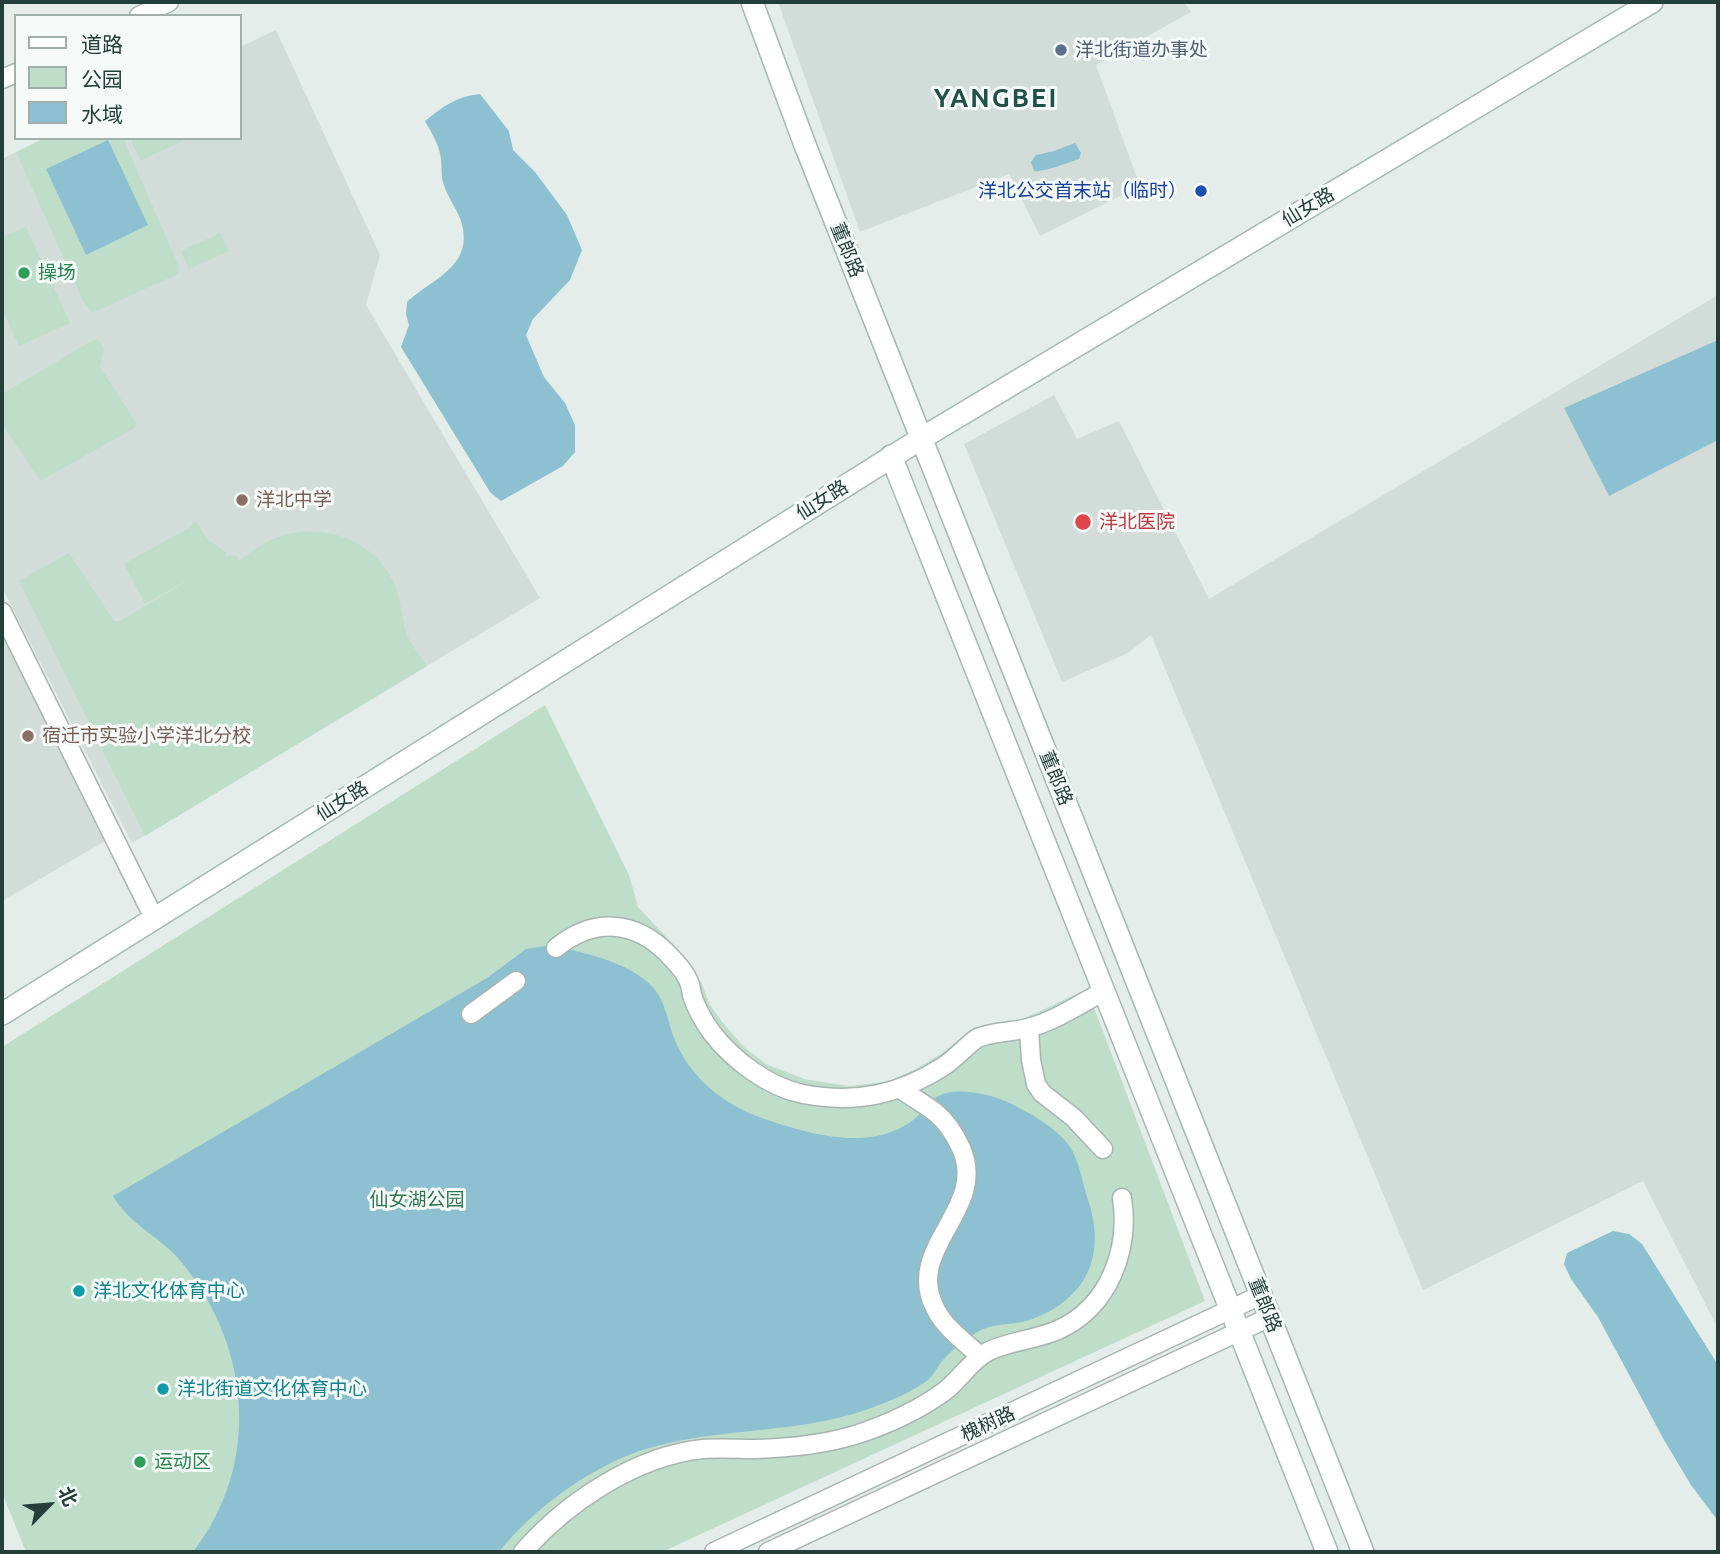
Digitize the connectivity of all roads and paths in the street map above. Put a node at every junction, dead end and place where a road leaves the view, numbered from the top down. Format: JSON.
{"nodes":[{"id":1,"x":169,"y":2,"type":"edge"},
{"id":2,"x":752,"y":2,"type":"edge"},
{"id":3,"x":1652,"y":2,"type":"edge"},
{"id":4,"x":143,"y":14,"type":"edge"},
{"id":5,"x":922,"y":438,"type":"junction"},
{"id":6,"x":891,"y":456,"type":"junction"},
{"id":7,"x":2,"y":612,"type":"edge"},
{"id":8,"x":155,"y":918,"type":"junction"},
{"id":9,"x":559,"y":946,"type":"dead end"},
{"id":10,"x":516,"y":981,"type":"dead end"},
{"id":11,"x":1104,"y":991,"type":"junction"},
{"id":12,"x":2,"y":1014,"type":"edge"},
{"id":13,"x":471,"y":1014,"type":"dead end"},
{"id":14,"x":1028,"y":1028,"type":"junction"},
{"id":15,"x":900,"y":1089,"type":"junction"},
{"id":16,"x":1103,"y":1149,"type":"dead end"},
{"id":17,"x":1122,"y":1198,"type":"dead end"},
{"id":18,"x":1261,"y":1295,"type":"junction"},
{"id":19,"x":1231,"y":1310,"type":"junction"},
{"id":20,"x":1270,"y":1317,"type":"junction"},
{"id":21,"x":1239,"y":1331,"type":"junction"},
{"id":22,"x":974,"y":1350,"type":"junction"},
{"id":23,"x":523,"y":1552,"type":"edge"},
{"id":24,"x":714,"y":1552,"type":"edge"},
{"id":25,"x":768,"y":1552,"type":"edge"},
{"id":26,"x":1327,"y":1552,"type":"edge"},
{"id":27,"x":1363,"y":1552,"type":"edge"}],
"edges":[{"from":1,"to":4,"type":"street"},
{"from":2,"to":5,"type":"street","name":"董郎路"},
{"from":3,"to":5,"type":"street","name":"仙女路"},
{"from":5,"to":6,"type":"street","name":"仙女路"},
{"from":5,"to":18,"type":"street","name":"董郎路"},
{"from":6,"to":8,"type":"street","name":"仙女路"},
{"from":6,"to":11,"type":"street","name":"董郎路"},
{"from":7,"to":8,"type":"street"},
{"from":8,"to":12,"type":"street","name":"仙女路"},
{"from":9,"to":15,"type":"street"},
{"from":10,"to":13,"type":"street"},
{"from":11,"to":14,"type":"street"},
{"from":11,"to":19,"type":"street","name":"董郎路"},
{"from":14,"to":15,"type":"street"},
{"from":14,"to":16,"type":"street"},
{"from":15,"to":22,"type":"street"},
{"from":17,"to":22,"type":"street"},
{"from":18,"to":19,"type":"street","name":"槐树路"},
{"from":18,"to":20,"type":"street","name":"董郎路"},
{"from":19,"to":21,"type":"street","name":"董郎路"},
{"from":19,"to":24,"type":"street","name":"槐树路"},
{"from":20,"to":21,"type":"street","name":"槐树路"},
{"from":20,"to":27,"type":"street","name":"董郎路"},
{"from":21,"to":25,"type":"street","name":"槐树路"},
{"from":21,"to":26,"type":"street","name":"董郎路"},
{"from":22,"to":23,"type":"street"}]}
